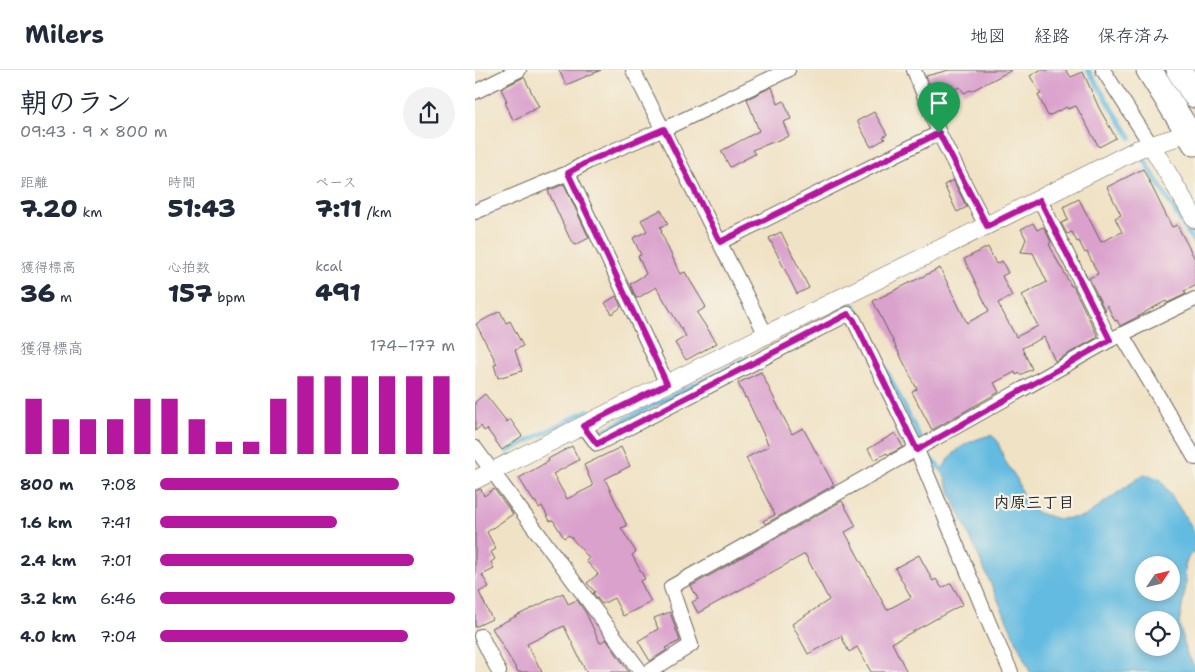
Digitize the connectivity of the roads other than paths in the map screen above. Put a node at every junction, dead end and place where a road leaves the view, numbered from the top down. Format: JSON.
{"nodes":[{"id":1,"x":519,"y":70,"type":"edge"},
{"id":2,"x":633,"y":70,"type":"edge"},
{"id":3,"x":788,"y":70,"type":"edge"},
{"id":4,"x":913,"y":70,"type":"edge"},
{"id":5,"x":1103,"y":70,"type":"edge"},
{"id":6,"x":1149,"y":70,"type":"edge"},
{"id":7,"x":1179,"y":70,"type":"edge"},
{"id":8,"x":475,"y":92,"type":"edge"},
{"id":9,"x":1195,"y":95,"type":"edge"},
{"id":10,"x":664,"y":129,"type":"junction"},
{"id":11,"x":939,"y":133,"type":"junction"},
{"id":12,"x":1185,"y":140,"type":"edge"},
{"id":13,"x":1151,"y":146,"type":"junction"},
{"id":14,"x":568,"y":173,"type":"junction"},
{"id":15,"x":1040,"y":200,"type":"junction"},
{"id":16,"x":475,"y":212,"type":"edge"},
{"id":17,"x":1195,"y":219,"type":"edge"},
{"id":18,"x":987,"y":226,"type":"junction"},
{"id":19,"x":720,"y":242,"type":"junction"},
{"id":20,"x":1195,"y":299,"type":"edge"},
{"id":21,"x":766,"y":335,"type":"junction"},
{"id":22,"x":1116,"y":337,"type":"junction"},
{"id":23,"x":667,"y":384,"type":"junction"},
{"id":24,"x":583,"y":426,"type":"junction"},
{"id":25,"x":922,"y":447,"type":"junction"},
{"id":26,"x":475,"y":448,"type":"edge"},
{"id":27,"x":1195,"y":458,"type":"edge"},
{"id":28,"x":493,"y":471,"type":"junction"},
{"id":29,"x":475,"y":480,"type":"edge"},
{"id":30,"x":481,"y":636,"type":"dead end"},
{"id":31,"x":499,"y":672,"type":"edge"},
{"id":32,"x":641,"y":672,"type":"edge"},
{"id":33,"x":649,"y":672,"type":"edge"},
{"id":34,"x":1011,"y":672,"type":"edge"}],
"edges":[{"from":1,"to":8,"type":"street"},
{"from":2,"to":10,"type":"street"},
{"from":3,"to":10,"type":"street"},
{"from":4,"to":11,"type":"street"},
{"from":5,"to":13,"type":"street"},
{"from":6,"to":12,"type":"highway"},
{"from":7,"to":9,"type":"highway"},
{"from":10,"to":14,"type":"street"},
{"from":10,"to":19,"type":"street"},
{"from":11,"to":18,"type":"street"},
{"from":11,"to":19,"type":"street"},
{"from":12,"to":13,"type":"street"},
{"from":13,"to":15,"type":"street"},
{"from":13,"to":17,"type":"street"},
{"from":14,"to":16,"type":"street"},
{"from":14,"to":23,"type":"street"},
{"from":15,"to":18,"type":"street"},
{"from":15,"to":22,"type":"street"},
{"from":18,"to":21,"type":"street"},
{"from":19,"to":21,"type":"street"},
{"from":20,"to":22,"type":"street"},
{"from":21,"to":23,"type":"street"},
{"from":22,"to":25,"type":"street"},
{"from":22,"to":27,"type":"street"},
{"from":23,"to":24,"type":"street"},
{"from":24,"to":25,"type":"street"},
{"from":24,"to":28,"type":"street"},
{"from":25,"to":33,"type":"street"},
{"from":25,"to":34,"type":"street"},
{"from":26,"to":28,"type":"street"},
{"from":28,"to":29,"type":"street"},
{"from":28,"to":32,"type":"street"},
{"from":30,"to":31,"type":"street"}]}
